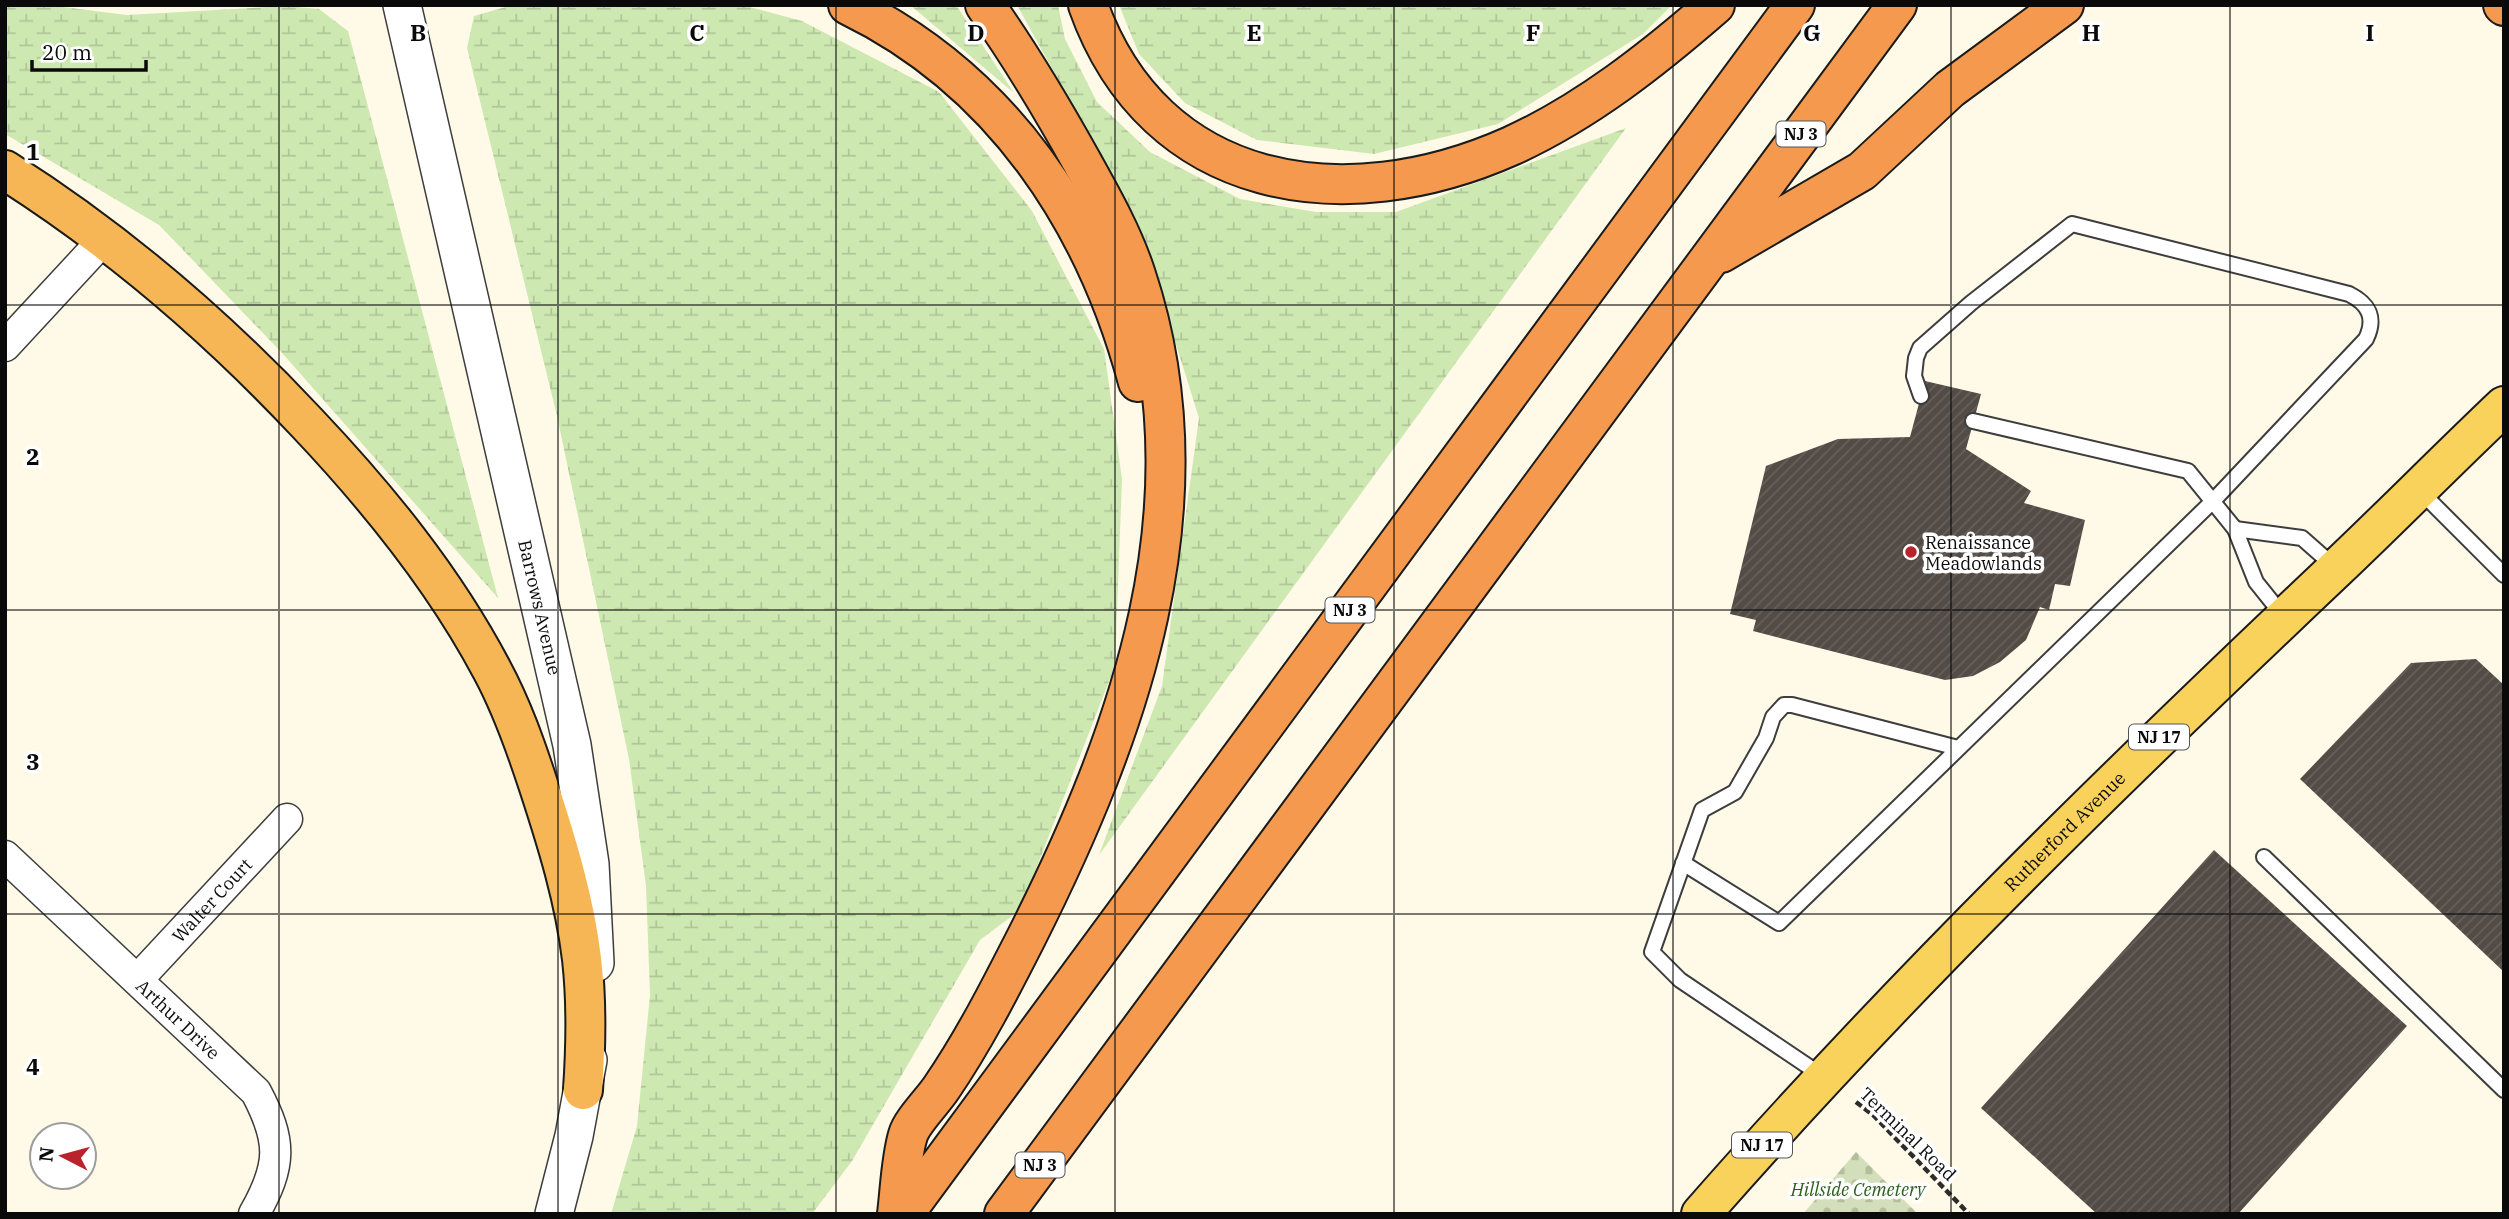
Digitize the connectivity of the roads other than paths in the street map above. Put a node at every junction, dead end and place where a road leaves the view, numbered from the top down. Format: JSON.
{"nodes":[{"id":1,"x":402,"y":5,"type":"edge"},
{"id":2,"x":848,"y":5,"type":"edge"},
{"id":3,"x":985,"y":5,"type":"edge"},
{"id":4,"x":1088,"y":5,"type":"edge"},
{"id":5,"x":1715,"y":5,"type":"edge"},
{"id":6,"x":1795,"y":5,"type":"edge"},
{"id":7,"x":1897,"y":5,"type":"edge"},
{"id":8,"x":2064,"y":5,"type":"edge"},
{"id":9,"x":5,"y":170,"type":"edge"},
{"id":10,"x":105,"y":238,"type":"junction"},
{"id":11,"x":1706,"y":262,"type":"junction"},
{"id":12,"x":5,"y":346,"type":"edge"},
{"id":13,"x":1921,"y":396,"type":"dead end"},
{"id":14,"x":2504,"y":405,"type":"edge"},
{"id":15,"x":1973,"y":421,"type":"dead end"},
{"id":16,"x":2417,"y":489,"type":"junction"},
{"id":17,"x":2213,"y":501,"type":"junction"},
{"id":18,"x":2235,"y":529,"type":"junction"},
{"id":19,"x":2337,"y":568,"type":"junction"},
{"id":20,"x":2504,"y":575,"type":"edge"},
{"id":21,"x":2284,"y":617,"type":"junction"},
{"id":22,"x":1146,"y":632,"type":"junction"},
{"id":23,"x":1958,"y":748,"type":"junction"},
{"id":24,"x":287,"y":819,"type":"dead end"},
{"id":25,"x":5,"y":856,"type":"edge"},
{"id":26,"x":2264,"y":857,"type":"dead end"},
{"id":27,"x":1683,"y":863,"type":"junction"},
{"id":28,"x":138,"y":979,"type":"junction"},
{"id":29,"x":1825,"y":1078,"type":"junction"},
{"id":30,"x":583,"y":1090,"type":"junction"},
{"id":31,"x":2504,"y":1090,"type":"edge"},
{"id":32,"x":254,"y":1214,"type":"edge"},
{"id":33,"x":554,"y":1214,"type":"edge"},
{"id":34,"x":897,"y":1214,"type":"edge"},
{"id":35,"x":904,"y":1214,"type":"edge"},
{"id":36,"x":1004,"y":1214,"type":"edge"},
{"id":37,"x":1701,"y":1214,"type":"edge"}],
"edges":[{"from":1,"to":30,"type":"street","name":"Barrows Avenue"},
{"from":2,"to":22,"type":"highway"},
{"from":3,"to":22,"type":"highway"},
{"from":4,"to":5,"type":"highway"},
{"from":6,"to":35,"type":"highway","number":"NJ 3"},
{"from":7,"to":11,"type":"highway","number":"NJ 3"},
{"from":8,"to":11,"type":"highway"},
{"from":9,"to":10,"type":"highway"},
{"from":10,"to":12,"type":"street"},
{"from":10,"to":30,"type":"highway"},
{"from":11,"to":36,"type":"highway","number":"NJ 3"},
{"from":13,"to":17,"type":"lane"},
{"from":14,"to":16,"type":"main road","name":"Rutherford Avenue","number":"NJ 17"},
{"from":15,"to":17,"type":"lane"},
{"from":16,"to":19,"type":"main road","name":"Rutherford Avenue","number":"NJ 17"},
{"from":16,"to":20,"type":"lane"},
{"from":17,"to":18,"type":"lane"},
{"from":17,"to":23,"type":"lane"},
{"from":18,"to":19,"type":"lane"},
{"from":18,"to":21,"type":"lane"},
{"from":19,"to":21,"type":"main road","name":"Rutherford Avenue","number":"NJ 17"},
{"from":21,"to":29,"type":"main road","name":"Rutherford Avenue","number":"NJ 17"},
{"from":22,"to":34,"type":"highway"},
{"from":23,"to":27,"type":"lane"},
{"from":23,"to":27,"type":"lane"},
{"from":24,"to":28,"type":"street","name":"Walter Court"},
{"from":25,"to":28,"type":"street","name":"Arthur Drive"},
{"from":26,"to":31,"type":"lane"},
{"from":27,"to":29,"type":"lane"},
{"from":28,"to":32,"type":"street","name":"Arthur Drive"},
{"from":29,"to":37,"type":"main road","name":"Rutherford Avenue","number":"NJ 17"},
{"from":30,"to":33,"type":"street","name":"Barrows Avenue"}]}
